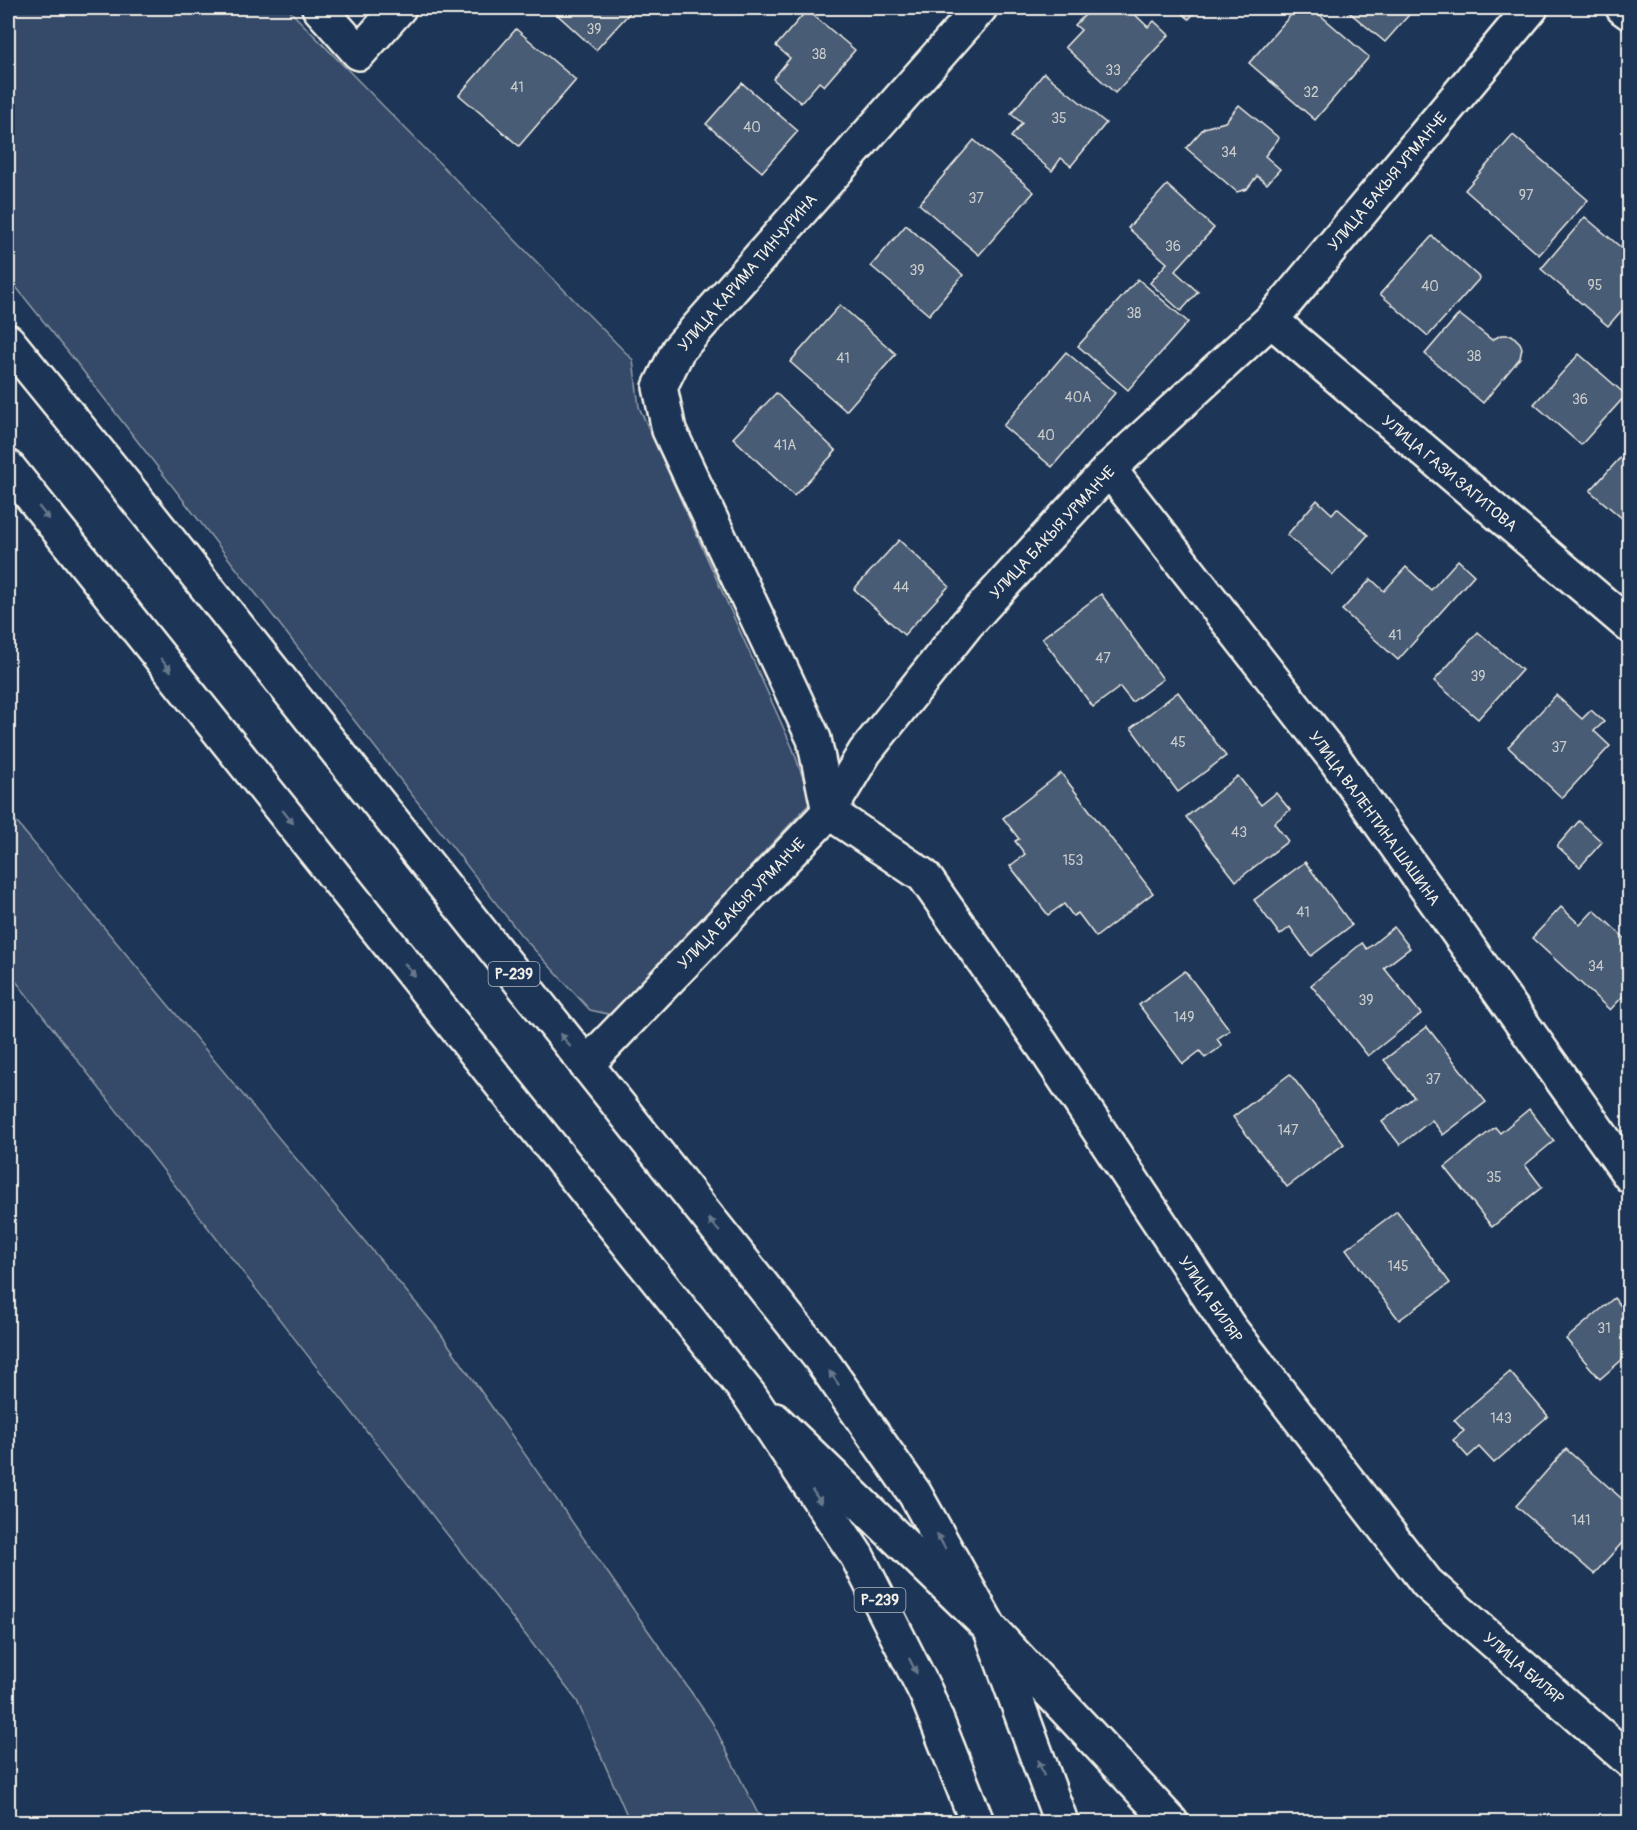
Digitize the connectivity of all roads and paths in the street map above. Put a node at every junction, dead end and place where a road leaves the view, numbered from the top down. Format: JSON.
{"nodes":[{"id":1,"x":319,"y":8,"type":"edge"},
{"id":2,"x":399,"y":8,"type":"edge"},
{"id":3,"x":980,"y":8,"type":"edge"},
{"id":4,"x":1531,"y":8,"type":"edge"},
{"id":5,"x":1623,"y":8,"type":"edge"},
{"id":6,"x":1629,"y":13,"type":"edge"},
{"id":7,"x":1271,"y":320,"type":"junction"},
{"id":8,"x":8,"y":341,"type":"edge"},
{"id":9,"x":8,"y":467,"type":"edge"},
{"id":10,"x":1109,"y":469,"type":"junction"},
{"id":11,"x":1629,"y":626,"type":"edge"},
{"id":12,"x":829,"y":812,"type":"junction"},
{"id":13,"x":586,"y":1065,"type":"junction"},
{"id":14,"x":1629,"y":1176,"type":"edge"},
{"id":15,"x":750,"y":1396,"type":"junction"},
{"id":16,"x":990,"y":1628,"type":"junction"},
{"id":17,"x":1629,"y":1761,"type":"edge"},
{"id":18,"x":977,"y":1822,"type":"edge"},
{"id":19,"x":1061,"y":1822,"type":"edge"},
{"id":20,"x":1171,"y":1822,"type":"edge"}],
"edges":[{"from":1,"to":2,"type":"main road"},
{"from":3,"to":12,"type":"main road","name":"УЛИЦА КАРИМА ТИНЧУРИНА"},
{"from":4,"to":7,"type":"main road","name":"УЛИЦА БАКЫЯ УРМАНЧЕ"},
{"from":5,"to":6,"type":"main road"},
{"from":7,"to":10,"type":"main road","name":"УЛИЦА БАКЫЯ УРМАНЧЕ"},
{"from":7,"to":11,"type":"main road","name":"УЛИЦА ГАЗИ ЗАГИТОВА"},
{"from":13,"to":8,"type":"main road","number":"Р-239","one_way":true},
{"from":9,"to":15,"type":"main road","number":"Р-239","one_way":true},
{"from":10,"to":12,"type":"main road","name":"УЛИЦА БАКЫЯ УРМАНЧЕ"},
{"from":10,"to":14,"type":"main road","name":"УЛИЦА ВАЛЕНТИНА ШАШИНА"},
{"from":12,"to":13,"type":"main road","name":"УЛИЦА БАКЫЯ УРМАНЧЕ"},
{"from":12,"to":17,"type":"main road","name":"УЛИЦА БИЛЯР"},
{"from":16,"to":13,"type":"main road","number":"Р-239","one_way":true},
{"from":15,"to":16,"type":"main road"},
{"from":15,"to":18,"type":"main road","number":"Р-239","one_way":true},
{"from":19,"to":16,"type":"main road","number":"Р-239","one_way":true},
{"from":16,"to":20,"type":"main road"}]}
